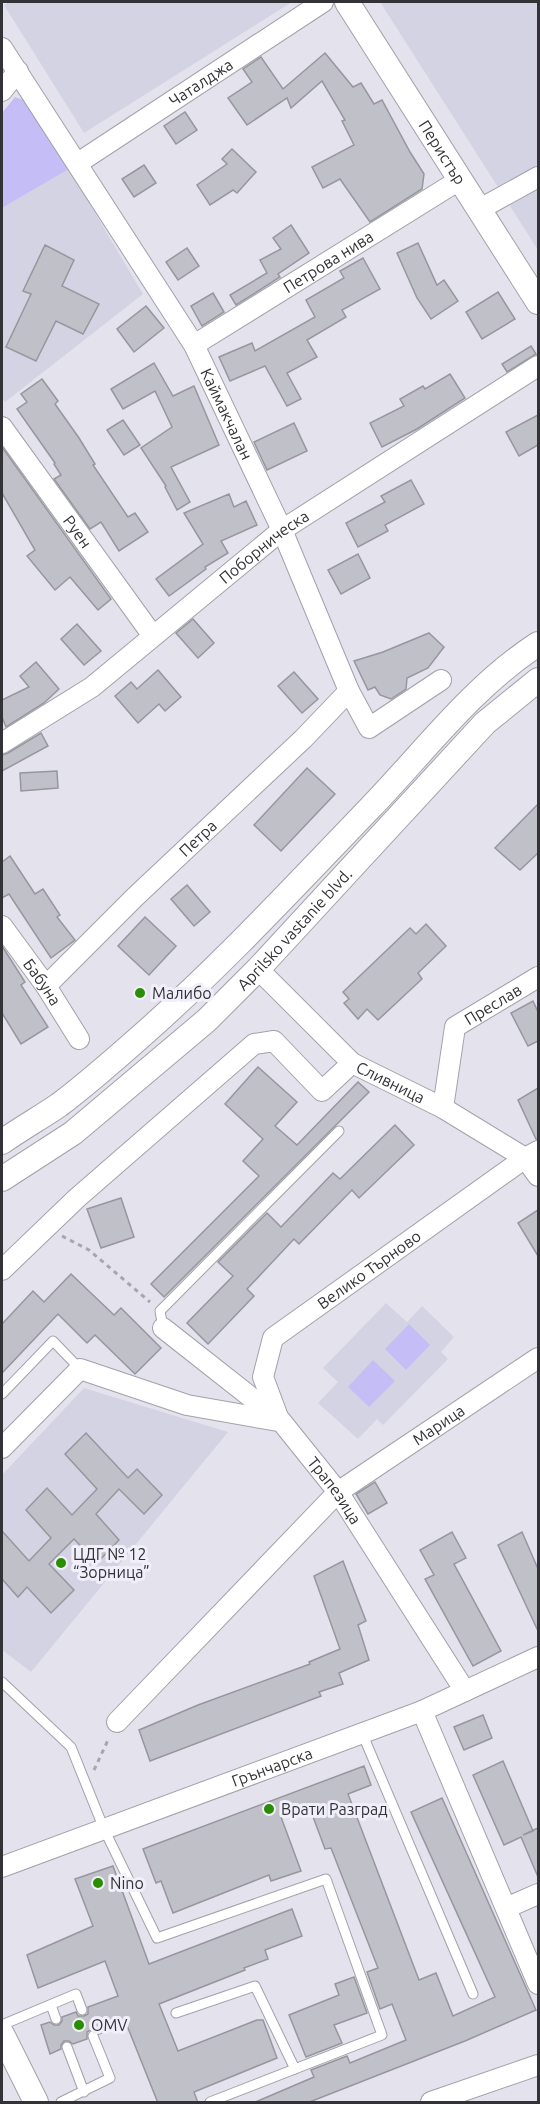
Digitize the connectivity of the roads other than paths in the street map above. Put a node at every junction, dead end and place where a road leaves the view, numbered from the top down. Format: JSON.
{"nodes":[{"id":1,"x":323,"y":2,"type":"edge"},
{"id":2,"x":347,"y":2,"type":"edge"},
{"id":3,"x":2,"y":48,"type":"edge"},
{"id":4,"x":18,"y":71,"type":"junction"},
{"id":5,"x":2,"y":91,"type":"edge"},
{"id":6,"x":78,"y":163,"type":"junction"},
{"id":7,"x":538,"y":177,"type":"edge"},
{"id":8,"x":460,"y":179,"type":"junction"},
{"id":9,"x":480,"y":209,"type":"junction"},
{"id":10,"x":538,"y":302,"type":"edge"},
{"id":11,"x":194,"y":345,"type":"junction"},
{"id":12,"x":538,"y":366,"type":"edge"},
{"id":13,"x":2,"y":427,"type":"edge"},
{"id":14,"x":282,"y":530,"type":"junction"},
{"id":15,"x":153,"y":636,"type":"junction"},
{"id":16,"x":538,"y":644,"type":"edge"},
{"id":17,"x":441,"y":680,"type":"dead end"},
{"id":18,"x":538,"y":680,"type":"edge"},
{"id":19,"x":349,"y":691,"type":"junction"},
{"id":20,"x":2,"y":742,"type":"edge"},
{"id":21,"x":2,"y":926,"type":"edge"},
{"id":22,"x":258,"y":969,"type":"junction"},
{"id":23,"x":538,"y":976,"type":"edge"},
{"id":24,"x":46,"y":986,"type":"junction"},
{"id":25,"x":79,"y":1039,"type":"dead end"},
{"id":26,"x":352,"y":1063,"type":"junction"},
{"id":27,"x":443,"y":1108,"type":"junction"},
{"id":28,"x":339,"y":1131,"type":"dead end"},
{"id":29,"x":2,"y":1142,"type":"edge"},
{"id":30,"x":532,"y":1154,"type":"edge"},
{"id":31,"x":538,"y":1176,"type":"edge"},
{"id":32,"x":2,"y":1179,"type":"edge"},
{"id":33,"x":2,"y":1270,"type":"edge"},
{"id":34,"x":161,"y":1320,"type":"joint"},
{"id":35,"x":538,"y":1358,"type":"edge"},
{"id":36,"x":80,"y":1369,"type":"junction"},
{"id":37,"x":2,"y":1394,"type":"edge"},
{"id":38,"x":281,"y":1421,"type":"junction"},
{"id":39,"x":2,"y":1448,"type":"edge"},
{"id":40,"x":338,"y":1492,"type":"junction"},
{"id":41,"x":538,"y":1657,"type":"edge"},
{"id":42,"x":2,"y":1682,"type":"edge"},
{"id":43,"x":465,"y":1691,"type":"junction"},
{"id":44,"x":422,"y":1711,"type":"junction"},
{"id":45,"x":117,"y":1722,"type":"road end"},
{"id":46,"x":362,"y":1733,"type":"junction"},
{"id":47,"x":104,"y":1829,"type":"junction"},
{"id":48,"x":2,"y":1867,"type":"edge"},
{"id":49,"x":538,"y":1894,"type":"edge"},
{"id":50,"x":506,"y":1908,"type":"junction"},
{"id":51,"x":538,"y":1984,"type":"edge"},
{"id":52,"x":473,"y":1994,"type":"dead end"},
{"id":53,"x":51,"y":2005,"type":"junction"},
{"id":54,"x":82,"y":2010,"type":"dead end"},
{"id":55,"x":176,"y":2013,"type":"dead end"},
{"id":56,"x":56,"y":2019,"type":"dead end"},
{"id":57,"x":2,"y":2025,"type":"edge"},
{"id":58,"x":2,"y":2034,"type":"edge"},
{"id":59,"x":93,"y":2036,"type":"dead end"},
{"id":60,"x":67,"y":2047,"type":"dead end"},
{"id":61,"x":538,"y":2065,"type":"edge"},
{"id":62,"x":295,"y":2069,"type":"junction"},
{"id":63,"x":84,"y":2092,"type":"junction"},
{"id":64,"x":36,"y":2103,"type":"edge"},
{"id":65,"x":61,"y":2103,"type":"edge"},
{"id":66,"x":210,"y":2103,"type":"edge"},
{"id":67,"x":431,"y":2103,"type":"edge"}],
"edges":[{"from":1,"to":6,"type":"street","name":"Чаталджа"},
{"from":2,"to":8,"type":"street","name":"Перистър"},
{"from":3,"to":4,"type":"street","name":"Каймакчалан"},
{"from":4,"to":5,"type":"street"},
{"from":4,"to":6,"type":"street","name":"Каймакчалан"},
{"from":6,"to":11,"type":"street","name":"Каймакчалан"},
{"from":7,"to":9,"type":"street"},
{"from":8,"to":9,"type":"street","name":"Перистър"},
{"from":8,"to":11,"type":"street","name":"Петрова нива"},
{"from":9,"to":10,"type":"street","name":"Перистър"},
{"from":11,"to":14,"type":"street","name":"Каймакчалан"},
{"from":12,"to":14,"type":"street","name":"Поборническа"},
{"from":13,"to":15,"type":"street","name":"Руен"},
{"from":14,"to":15,"type":"street","name":"Поборническа"},
{"from":14,"to":19,"type":"street","name":"Каймакчалан"},
{"from":15,"to":20,"type":"street","name":"Поборническа"},
{"from":16,"to":29,"type":"street","name":"Aprilsko vastanie blvd."},
{"from":17,"to":19,"type":"street","name":"Каймакчалан"},
{"from":18,"to":22,"type":"street","name":"Aprilsko vastanie blvd."},
{"from":19,"to":24,"type":"street","name":"Петра"},
{"from":21,"to":24,"type":"street","name":"Бабуна"},
{"from":22,"to":26,"type":"street","name":"Сливница"},
{"from":22,"to":32,"type":"street","name":"Aprilsko vastanie blvd."},
{"from":23,"to":27,"type":"street","name":"Преслав"},
{"from":24,"to":25,"type":"street","name":"Бабуна"},
{"from":26,"to":27,"type":"street","name":"Сливница"},
{"from":26,"to":33,"type":"street"},
{"from":27,"to":30,"type":"street","name":"Сливница"},
{"from":28,"to":34,"type":"lane"},
{"from":30,"to":31,"type":"street","name":"Сливница"},
{"from":30,"to":38,"type":"street","name":"Велико Търново"},
{"from":34,"to":38,"type":"street","name":"Трапезица"},
{"from":35,"to":40,"type":"street","name":"Марица"},
{"from":36,"to":37,"type":"lane"},
{"from":36,"to":38,"type":"street"},
{"from":36,"to":39,"type":"street"},
{"from":38,"to":40,"type":"street","name":"Трапезица"},
{"from":40,"to":43,"type":"street","name":"Трапезица"},
{"from":40,"to":45,"type":"street","name":"Марица"},
{"from":41,"to":43,"type":"street","name":"Грънчарска"},
{"from":42,"to":47,"type":"lane"},
{"from":43,"to":44,"type":"street","name":"Грънчарска"},
{"from":44,"to":46,"type":"street","name":"Грънчарска"},
{"from":44,"to":50,"type":"street"},
{"from":46,"to":47,"type":"street","name":"Грънчарска"},
{"from":46,"to":52,"type":"lane"},
{"from":47,"to":48,"type":"street","name":"Грънчарска"},
{"from":47,"to":62,"type":"lane"},
{"from":49,"to":50,"type":"street"},
{"from":50,"to":51,"type":"street"},
{"from":53,"to":54,"type":"lane"},
{"from":53,"to":56,"type":"lane"},
{"from":53,"to":57,"type":"lane"},
{"from":55,"to":62,"type":"lane"},
{"from":58,"to":64,"type":"street"},
{"from":59,"to":63,"type":"lane"},
{"from":60,"to":63,"type":"lane"},
{"from":61,"to":67,"type":"street"},
{"from":62,"to":66,"type":"lane"},
{"from":63,"to":65,"type":"lane"}]}
